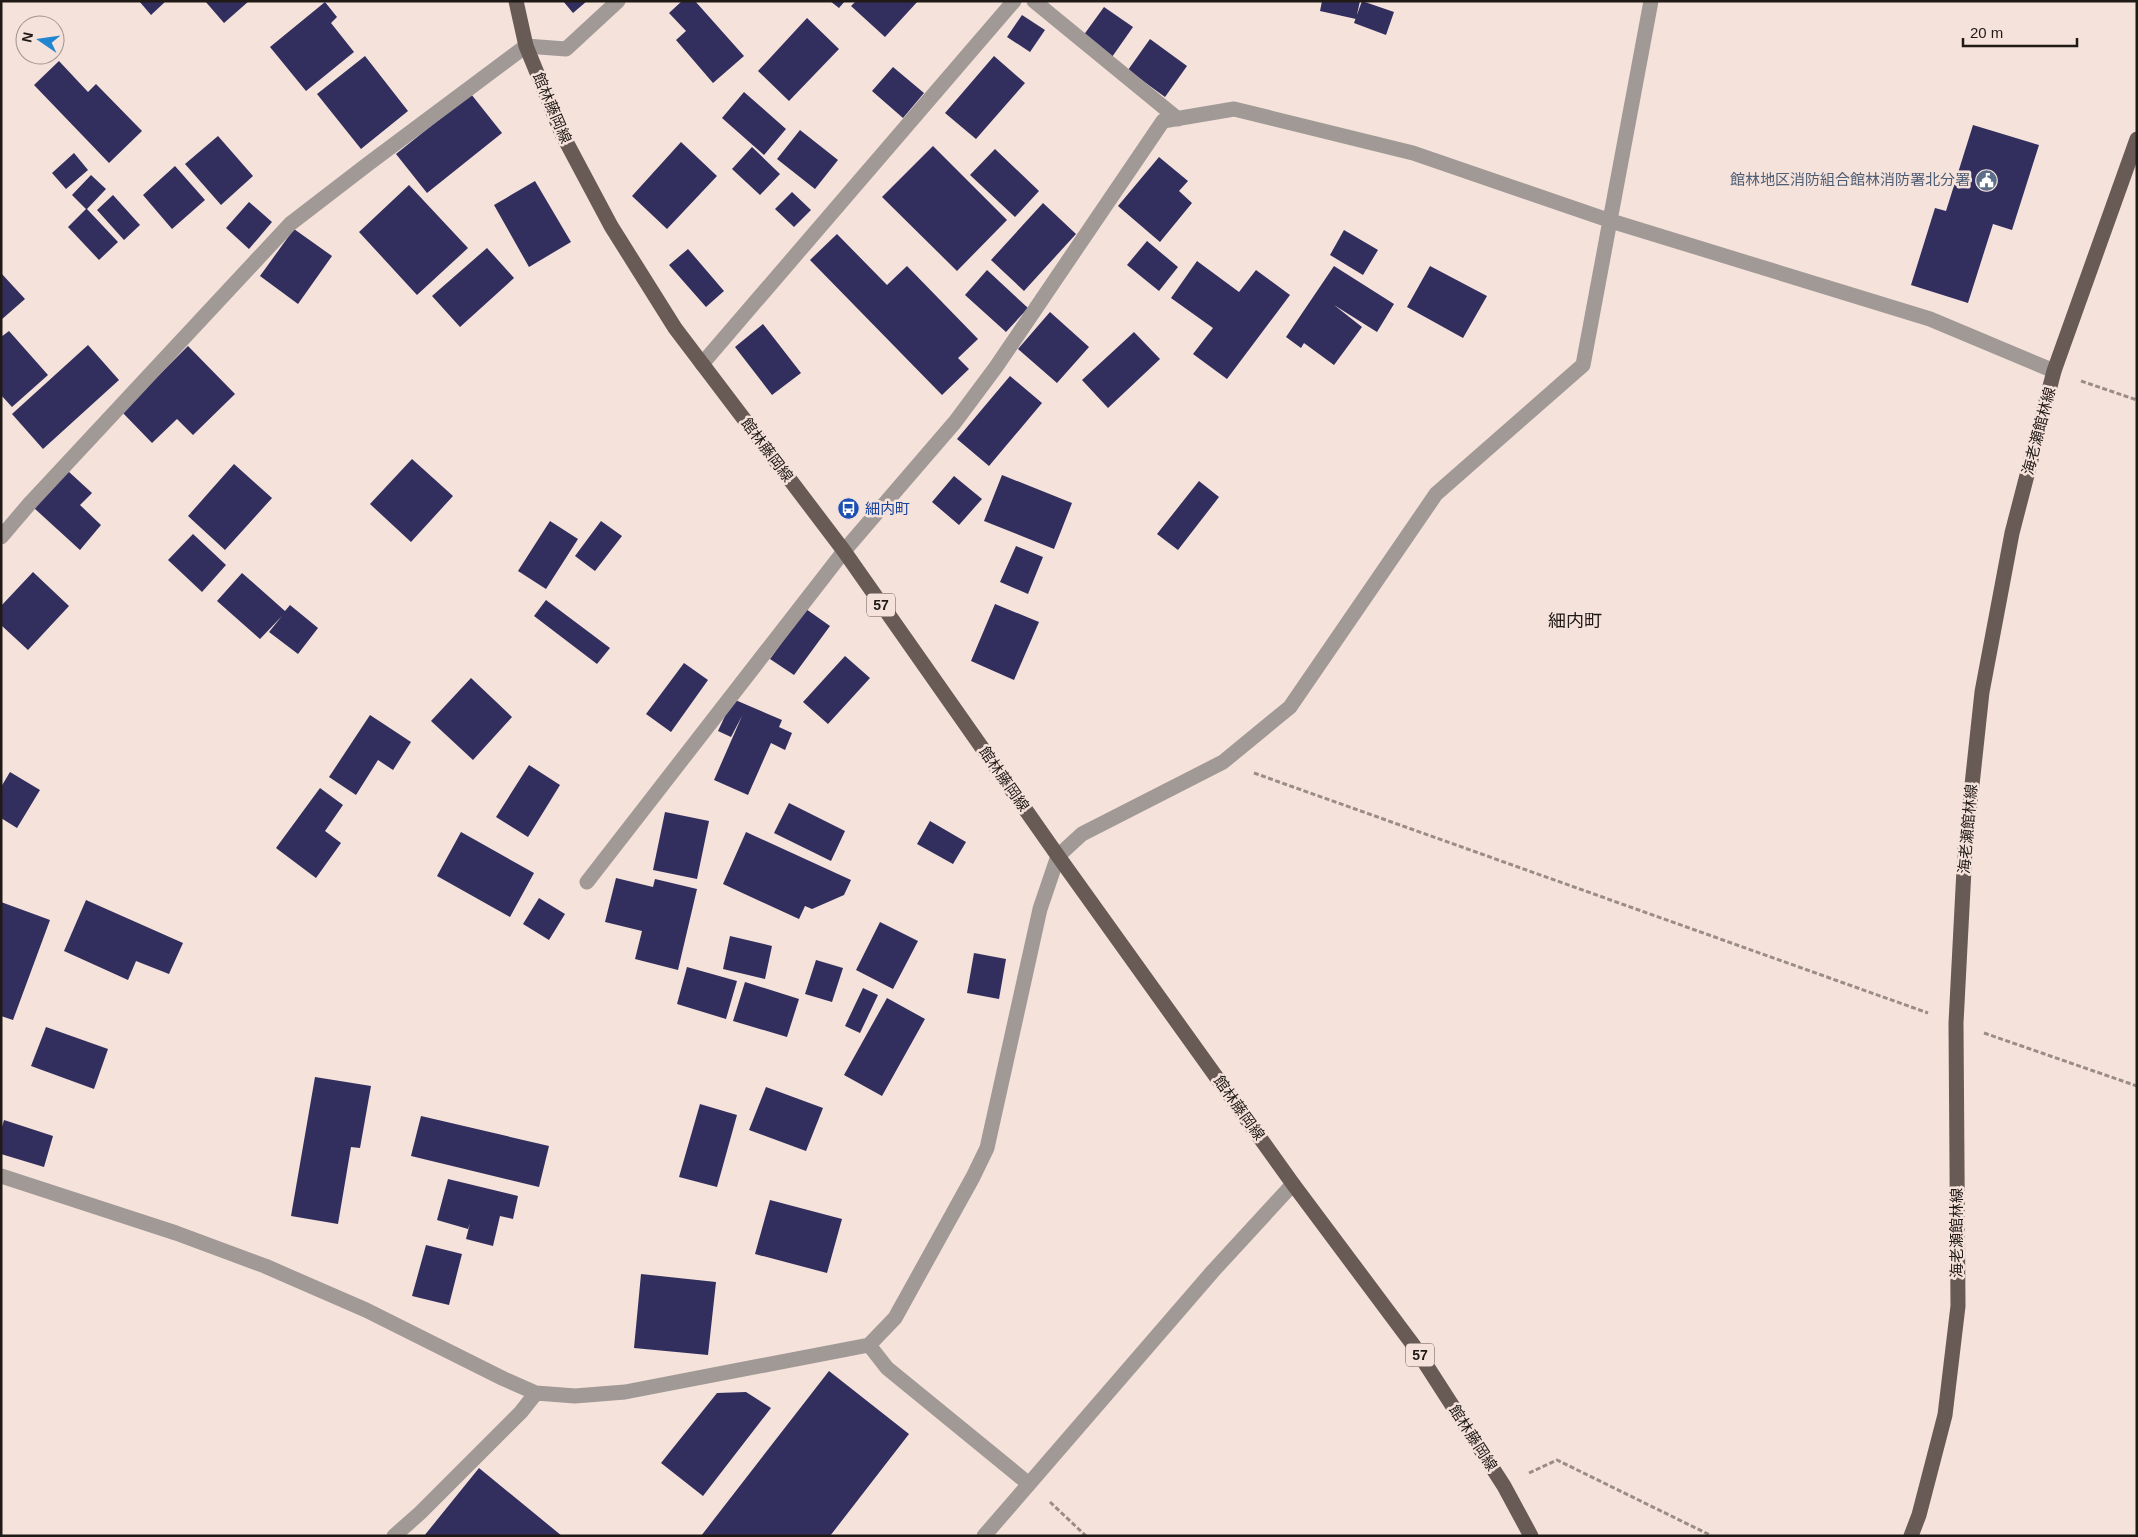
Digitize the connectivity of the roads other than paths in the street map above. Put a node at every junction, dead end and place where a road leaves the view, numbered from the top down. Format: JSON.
{"nodes":[{"id":1,"x":516,"y":1,"type":"edge"},
{"id":2,"x":618,"y":1,"type":"edge"},
{"id":3,"x":1014,"y":1,"type":"edge"},
{"id":4,"x":1034,"y":1,"type":"edge"},
{"id":5,"x":1652,"y":1,"type":"edge"},
{"id":6,"x":526,"y":46,"type":"junction"},
{"id":7,"x":1178,"y":119,"type":"junction"},
{"id":8,"x":2137,"y":139,"type":"edge"},
{"id":9,"x":1611,"y":221,"type":"junction"},
{"id":10,"x":702,"y":364,"type":"junction"},
{"id":11,"x":2054,"y":372,"type":"junction"},
{"id":12,"x":1,"y":537,"type":"edge"},
{"id":13,"x":844,"y":551,"type":"junction"},
{"id":14,"x":1058,"y":856,"type":"junction"},
{"id":15,"x":587,"y":882,"type":"dead end"},
{"id":16,"x":1,"y":1176,"type":"edge"},
{"id":17,"x":1293,"y":1184,"type":"junction"},
{"id":18,"x":869,"y":1345,"type":"junction"},
{"id":19,"x":536,"y":1393,"type":"junction"},
{"id":20,"x":1029,"y":1484,"type":"junction"},
{"id":21,"x":394,"y":1536,"type":"edge"},
{"id":22,"x":984,"y":1536,"type":"edge"},
{"id":23,"x":1531,"y":1536,"type":"edge"},
{"id":24,"x":1911,"y":1536,"type":"edge"}],
"edges":[{"from":1,"to":6,"type":"main road","name":"館林藤岡線","number":"57"},
{"from":2,"to":6,"type":"street"},
{"from":3,"to":10,"type":"street"},
{"from":4,"to":7,"type":"street"},
{"from":5,"to":9,"type":"street"},
{"from":6,"to":10,"type":"main road","name":"館林藤岡線","number":"57"},
{"from":6,"to":12,"type":"street"},
{"from":7,"to":9,"type":"street"},
{"from":7,"to":13,"type":"street"},
{"from":8,"to":11,"type":"main road","name":"海老瀬館林線"},
{"from":9,"to":11,"type":"street"},
{"from":9,"to":14,"type":"street"},
{"from":10,"to":13,"type":"main road","name":"館林藤岡線","number":"57"},
{"from":11,"to":24,"type":"main road","name":"海老瀬館林線"},
{"from":13,"to":14,"type":"main road","name":"館林藤岡線","number":"57"},
{"from":13,"to":15,"type":"street"},
{"from":14,"to":17,"type":"main road","name":"館林藤岡線","number":"57"},
{"from":14,"to":18,"type":"street"},
{"from":16,"to":19,"type":"street"},
{"from":17,"to":20,"type":"street"},
{"from":17,"to":23,"type":"main road","name":"館林藤岡線","number":"57"},
{"from":18,"to":19,"type":"street"},
{"from":18,"to":20,"type":"street"},
{"from":19,"to":21,"type":"street"},
{"from":20,"to":22,"type":"street"}]}
